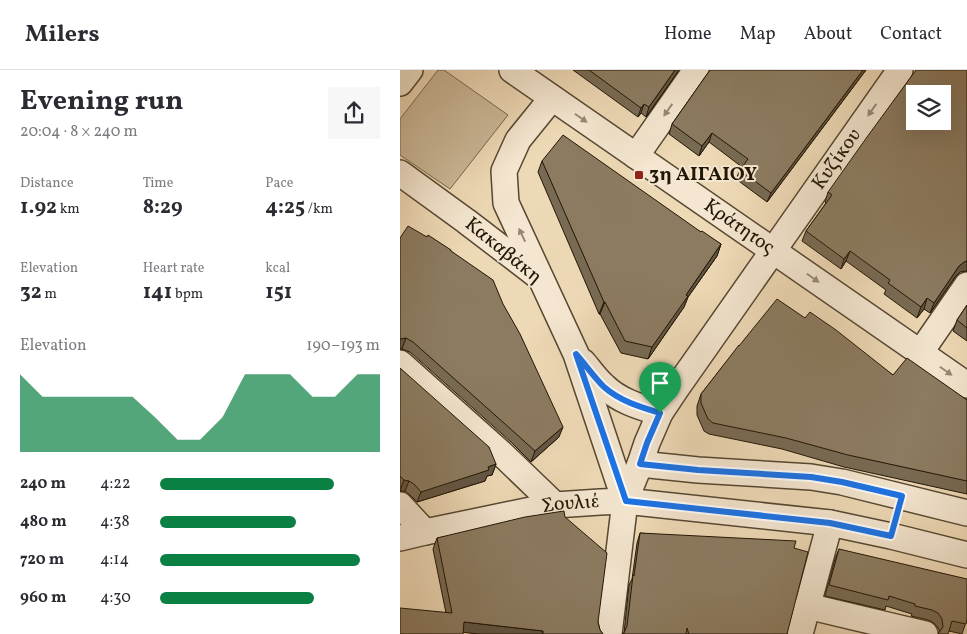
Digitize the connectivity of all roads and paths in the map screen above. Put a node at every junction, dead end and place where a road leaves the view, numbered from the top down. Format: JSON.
{"nodes":[{"id":1,"x":410,"y":70,"type":"edge"},
{"id":2,"x":512,"y":70,"type":"edge"},
{"id":3,"x":696,"y":70,"type":"edge"},
{"id":4,"x":900,"y":70,"type":"edge"},
{"id":5,"x":400,"y":83,"type":"edge"},
{"id":6,"x":552,"y":98,"type":"junction"},
{"id":7,"x":636,"y":156,"type":"junction"},
{"id":8,"x":400,"y":173,"type":"edge"},
{"id":9,"x":773,"y":250,"type":"junction"},
{"id":10,"x":543,"y":279,"type":"junction"},
{"id":11,"x":967,"y":286,"type":"edge"},
{"id":12,"x":920,"y":353,"type":"junction"},
{"id":13,"x":576,"y":354,"type":"junction"},
{"id":14,"x":400,"y":363,"type":"edge"},
{"id":15,"x":967,"y":385,"type":"edge"},
{"id":16,"x":660,"y":413,"type":"junction"},
{"id":17,"x":640,"y":464,"type":"junction"},
{"id":18,"x":902,"y":496,"type":"junction"},
{"id":19,"x":626,"y":501,"type":"junction"},
{"id":20,"x":400,"y":505,"type":"edge"},
{"id":21,"x":554,"y":505,"type":"junction"},
{"id":22,"x":967,"y":513,"type":"edge"},
{"id":23,"x":830,"y":523,"type":"junction"},
{"id":24,"x":425,"y":532,"type":"junction"},
{"id":25,"x":891,"y":536,"type":"junction"},
{"id":26,"x":400,"y":538,"type":"edge"},
{"id":27,"x":967,"y":555,"type":"edge"},
{"id":28,"x":807,"y":606,"type":"junction"},
{"id":29,"x":609,"y":634,"type":"edge"},
{"id":30,"x":800,"y":634,"type":"edge"},
{"id":31,"x":925,"y":634,"type":"edge"}],
"edges":[{"from":1,"to":5,"type":"street"},
{"from":2,"to":6,"type":"street","name":"Κράτητος"},
{"from":3,"to":7,"type":"street","one_way":true},
{"from":4,"to":9,"type":"street","name":"Κυζίκου","one_way":true},
{"from":6,"to":7,"type":"street","name":"Κράτητος","one_way":true},
{"from":10,"to":6,"type":"street","one_way":true},
{"from":7,"to":9,"type":"street","name":"Κράτητος"},
{"from":8,"to":10,"type":"street","name":"Κακαβάκη"},
{"from":9,"to":12,"type":"street","name":"Κράτητος","one_way":true},
{"from":9,"to":16,"type":"street","name":"Κυζίκου"},
{"from":10,"to":13,"type":"street","name":"Κακαβάκη"},
{"from":11,"to":12,"type":"street"},
{"from":12,"to":15,"type":"street","name":"Κράτητος","one_way":true},
{"from":13,"to":16,"type":"street","name":"Κακαβάκη"},
{"from":13,"to":19,"type":"street","name":"Κακαβάκη"},
{"from":14,"to":21,"type":"street"},
{"from":16,"to":17,"type":"street","name":"Κυζίκου"},
{"from":17,"to":18,"type":"street"},
{"from":17,"to":19,"type":"street","name":"Κυζίκου"},
{"from":18,"to":22,"type":"street"},
{"from":18,"to":25,"type":"street"},
{"from":19,"to":21,"type":"street","name":"Σουλιέ"},
{"from":19,"to":23,"type":"street","name":"Σουλιέ"},
{"from":19,"to":29,"type":"street"},
{"from":20,"to":24,"type":"street"},
{"from":21,"to":24,"type":"street","name":"Σουλιέ"},
{"from":23,"to":25,"type":"street","name":"Σουλιέ"},
{"from":23,"to":28,"type":"street"},
{"from":24,"to":26,"type":"street","name":"Σουλιέ"},
{"from":25,"to":27,"type":"street","name":"Σουλιέ"},
{"from":28,"to":30,"type":"street"},
{"from":28,"to":31,"type":"street"}]}
